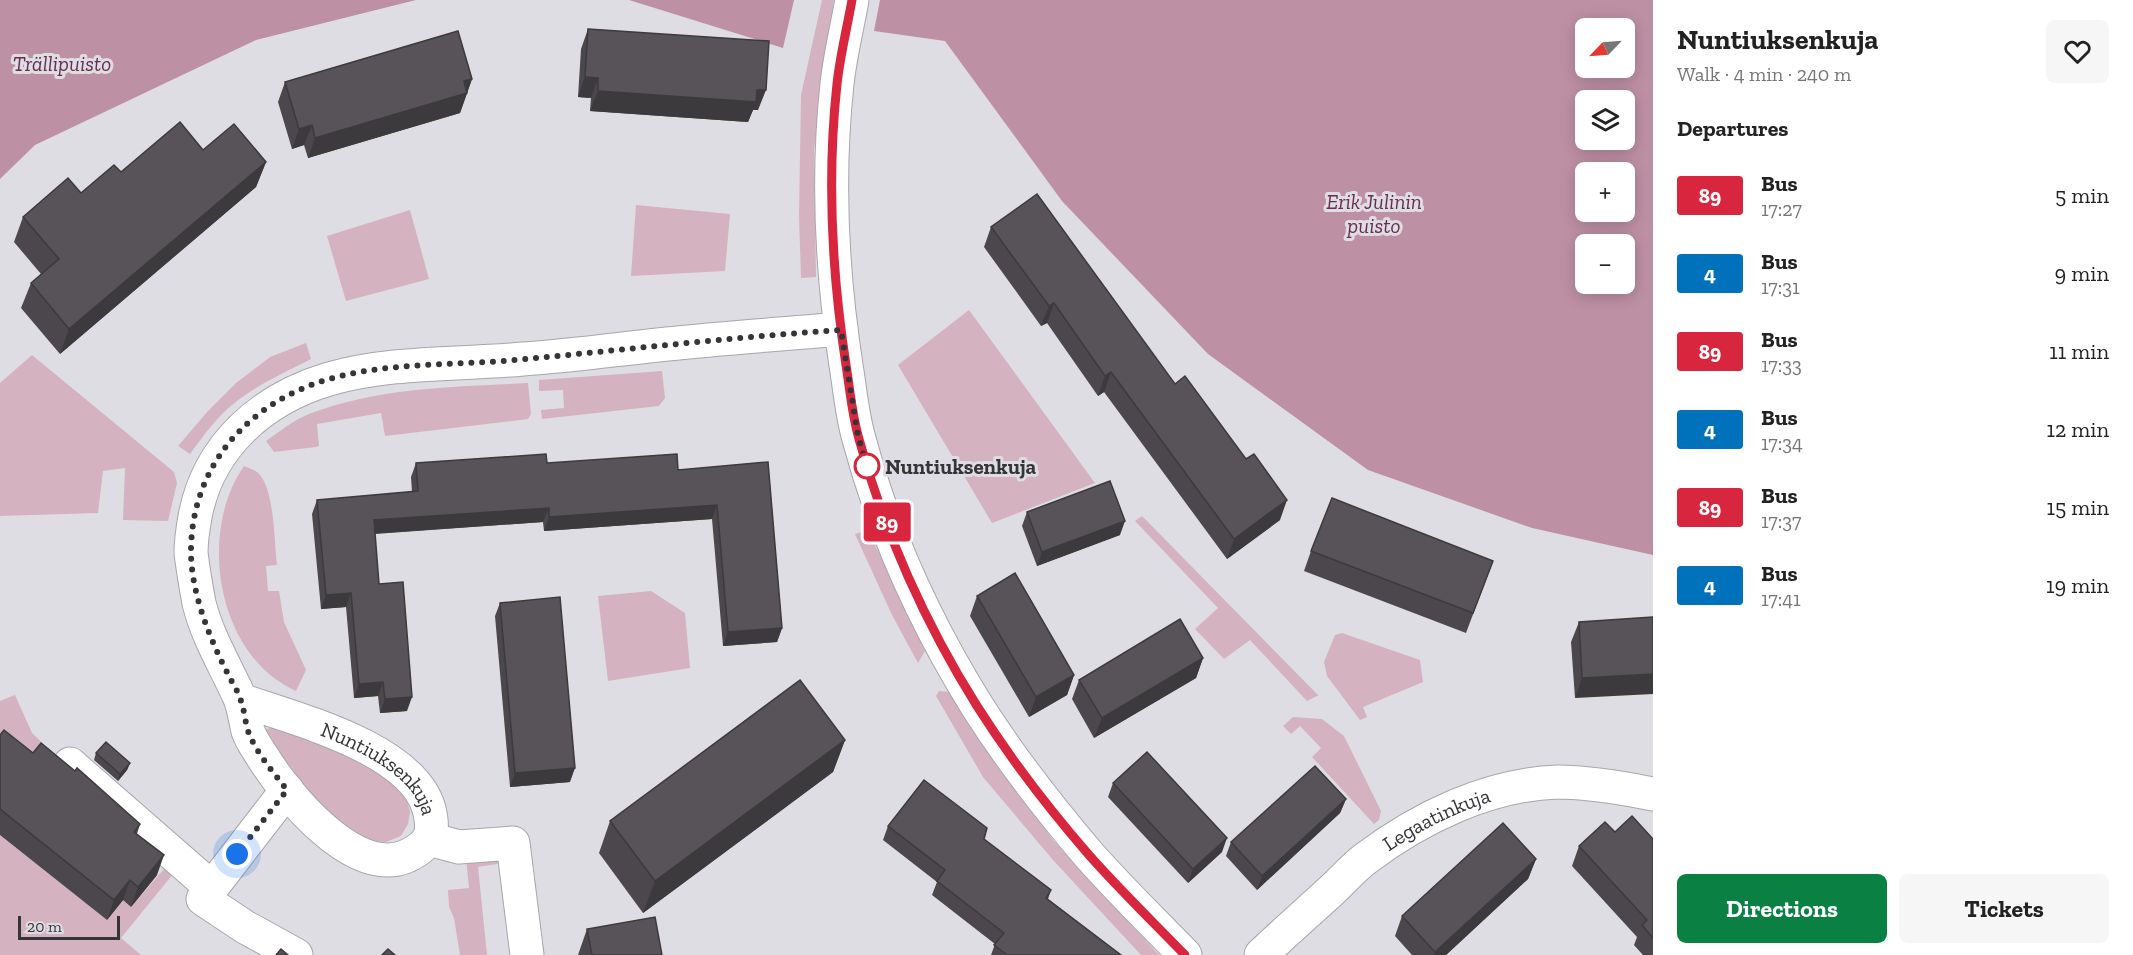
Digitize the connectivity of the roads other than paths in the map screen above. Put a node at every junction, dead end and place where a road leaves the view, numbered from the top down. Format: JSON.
{"nodes":[{"id":1,"x":852,"y":0,"type":"edge"},
{"id":2,"x":841,"y":330,"type":"junction"},
{"id":3,"x":241,"y":700,"type":"junction"},
{"id":4,"x":70,"y":764,"type":"edge"},
{"id":5,"x":287,"y":790,"type":"junction"},
{"id":6,"x":1653,"y":794,"type":"edge"},
{"id":7,"x":429,"y":838,"type":"junction"},
{"id":8,"x":212,"y":888,"type":"junction"},
{"id":9,"x":296,"y":955,"type":"edge"},
{"id":10,"x":527,"y":955,"type":"edge"},
{"id":11,"x":1185,"y":955,"type":"edge"},
{"id":12,"x":1261,"y":955,"type":"edge"}],
"edges":[{"from":1,"to":2,"type":"street"},
{"from":2,"to":3,"type":"street","name":"Nuntiuksenkuja"},
{"from":2,"to":11,"type":"street"},
{"from":3,"to":5,"type":"street","name":"Nuntiuksenkuja"},
{"from":3,"to":7,"type":"street","name":"Nuntiuksenkuja"},
{"from":4,"to":8,"type":"street"},
{"from":5,"to":7,"type":"street","name":"Nuntiuksenkuja"},
{"from":5,"to":8,"type":"street"},
{"from":6,"to":12,"type":"street","name":"Legaatinkuja"},
{"from":7,"to":10,"type":"street"},
{"from":8,"to":9,"type":"street"}]}
